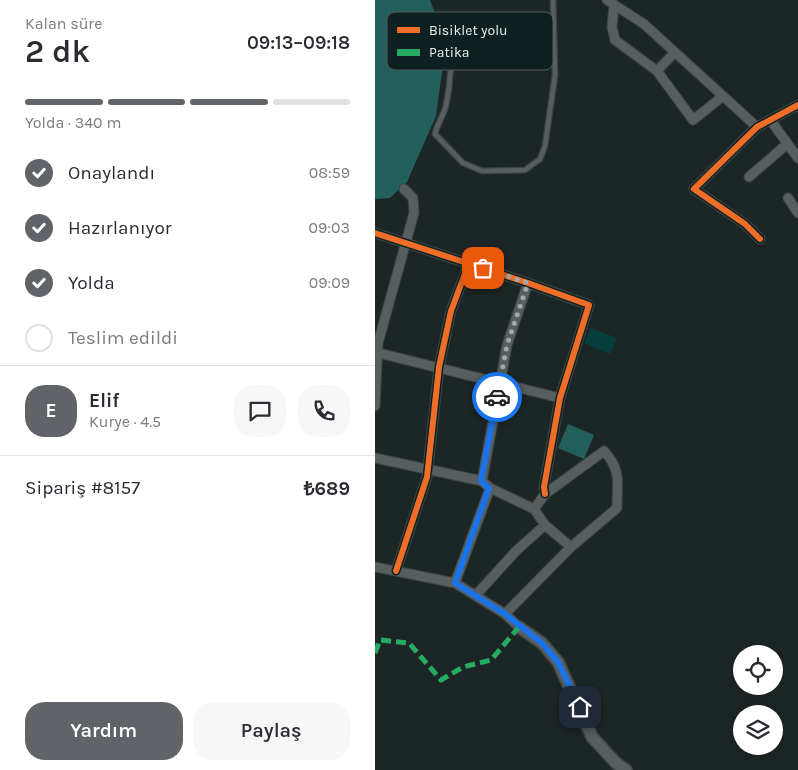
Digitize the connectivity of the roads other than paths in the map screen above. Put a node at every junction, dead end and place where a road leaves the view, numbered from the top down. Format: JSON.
{"nodes":[{"id":1,"x":553,"y":0,"type":"edge"},
{"id":2,"x":610,"y":2,"type":"edge"},
{"id":3,"x":675,"y":52,"type":"junction"},
{"id":4,"x":450,"y":70,"type":"edge"},
{"id":5,"x":657,"y":71,"type":"junction"},
{"id":6,"x":722,"y":97,"type":"junction"},
{"id":7,"x":798,"y":105,"type":"edge"},
{"id":8,"x":771,"y":122,"type":"junction"},
{"id":9,"x":757,"y":127,"type":"junction"},
{"id":10,"x":787,"y":144,"type":"junction"},
{"id":11,"x":798,"y":158,"type":"edge"},
{"id":12,"x":749,"y":177,"type":"dead end"},
{"id":13,"x":405,"y":189,"type":"dead end"},
{"id":14,"x":788,"y":198,"type":"dead end"},
{"id":15,"x":798,"y":213,"type":"edge"},
{"id":16,"x":375,"y":234,"type":"edge"},
{"id":17,"x":760,"y":239,"type":"dead end"},
{"id":18,"x":407,"y":243,"type":"junction"},
{"id":19,"x":469,"y":264,"type":"junction"},
{"id":20,"x":528,"y":283,"type":"junction"},
{"id":21,"x":377,"y":352,"type":"edge"},
{"id":22,"x":439,"y":367,"type":"junction"},
{"id":23,"x":499,"y":382,"type":"junction"},
{"id":24,"x":560,"y":398,"type":"junction"},
{"id":25,"x":375,"y":406,"type":"edge"},
{"id":26,"x":375,"y":458,"type":"edge"},
{"id":27,"x":427,"y":470,"type":"junction"},
{"id":28,"x":481,"y":481,"type":"junction"},
{"id":29,"x":489,"y":488,"type":"junction"},
{"id":30,"x":545,"y":494,"type":"junction"},
{"id":31,"x":534,"y":509,"type":"junction"},
{"id":32,"x":545,"y":525,"type":"junction"},
{"id":33,"x":571,"y":547,"type":"junction"},
{"id":34,"x":375,"y":568,"type":"edge"},
{"id":35,"x":396,"y":571,"type":"junction"},
{"id":36,"x":455,"y":583,"type":"junction"},
{"id":37,"x":476,"y":595,"type":"junction"},
{"id":38,"x":505,"y":614,"type":"junction"},
{"id":39,"x":519,"y":628,"type":"joint"},
{"id":40,"x":627,"y":770,"type":"edge"}],
"edges":[{"from":1,"to":4,"type":"lane"},
{"from":2,"to":3,"type":"street"},
{"from":2,"to":5,"type":"street"},
{"from":3,"to":5,"type":"street"},
{"from":3,"to":6,"type":"street"},
{"from":5,"to":6,"type":"street"},
{"from":6,"to":9,"type":"street"},
{"from":7,"to":8,"type":"street"},
{"from":8,"to":9,"type":"street"},
{"from":8,"to":10,"type":"street"},
{"from":9,"to":17,"type":"street"},
{"from":10,"to":11,"type":"street"},
{"from":10,"to":12,"type":"street"},
{"from":13,"to":18,"type":"street"},
{"from":14,"to":15,"type":"street"},
{"from":16,"to":18,"type":"street"},
{"from":18,"to":19,"type":"street"},
{"from":18,"to":21,"type":"street"},
{"from":19,"to":20,"type":"street"},
{"from":19,"to":22,"type":"street"},
{"from":20,"to":23,"type":"street"},
{"from":20,"to":24,"type":"street"},
{"from":21,"to":22,"type":"street"},
{"from":21,"to":25,"type":"street"},
{"from":22,"to":23,"type":"street"},
{"from":22,"to":27,"type":"street"},
{"from":23,"to":24,"type":"street"},
{"from":23,"to":28,"type":"street"},
{"from":24,"to":30,"type":"street"},
{"from":26,"to":27,"type":"street"},
{"from":27,"to":28,"type":"street"},
{"from":27,"to":35,"type":"street"},
{"from":28,"to":29,"type":"street"},
{"from":29,"to":31,"type":"street"},
{"from":29,"to":36,"type":"street"},
{"from":30,"to":31,"type":"street"},
{"from":30,"to":33,"type":"street"},
{"from":31,"to":32,"type":"street"},
{"from":32,"to":33,"type":"street"},
{"from":32,"to":37,"type":"street"},
{"from":33,"to":38,"type":"street"},
{"from":34,"to":35,"type":"street"},
{"from":35,"to":36,"type":"street"},
{"from":36,"to":37,"type":"street"},
{"from":37,"to":38,"type":"street"},
{"from":38,"to":39,"type":"street"},
{"from":39,"to":40,"type":"main road"}]}
